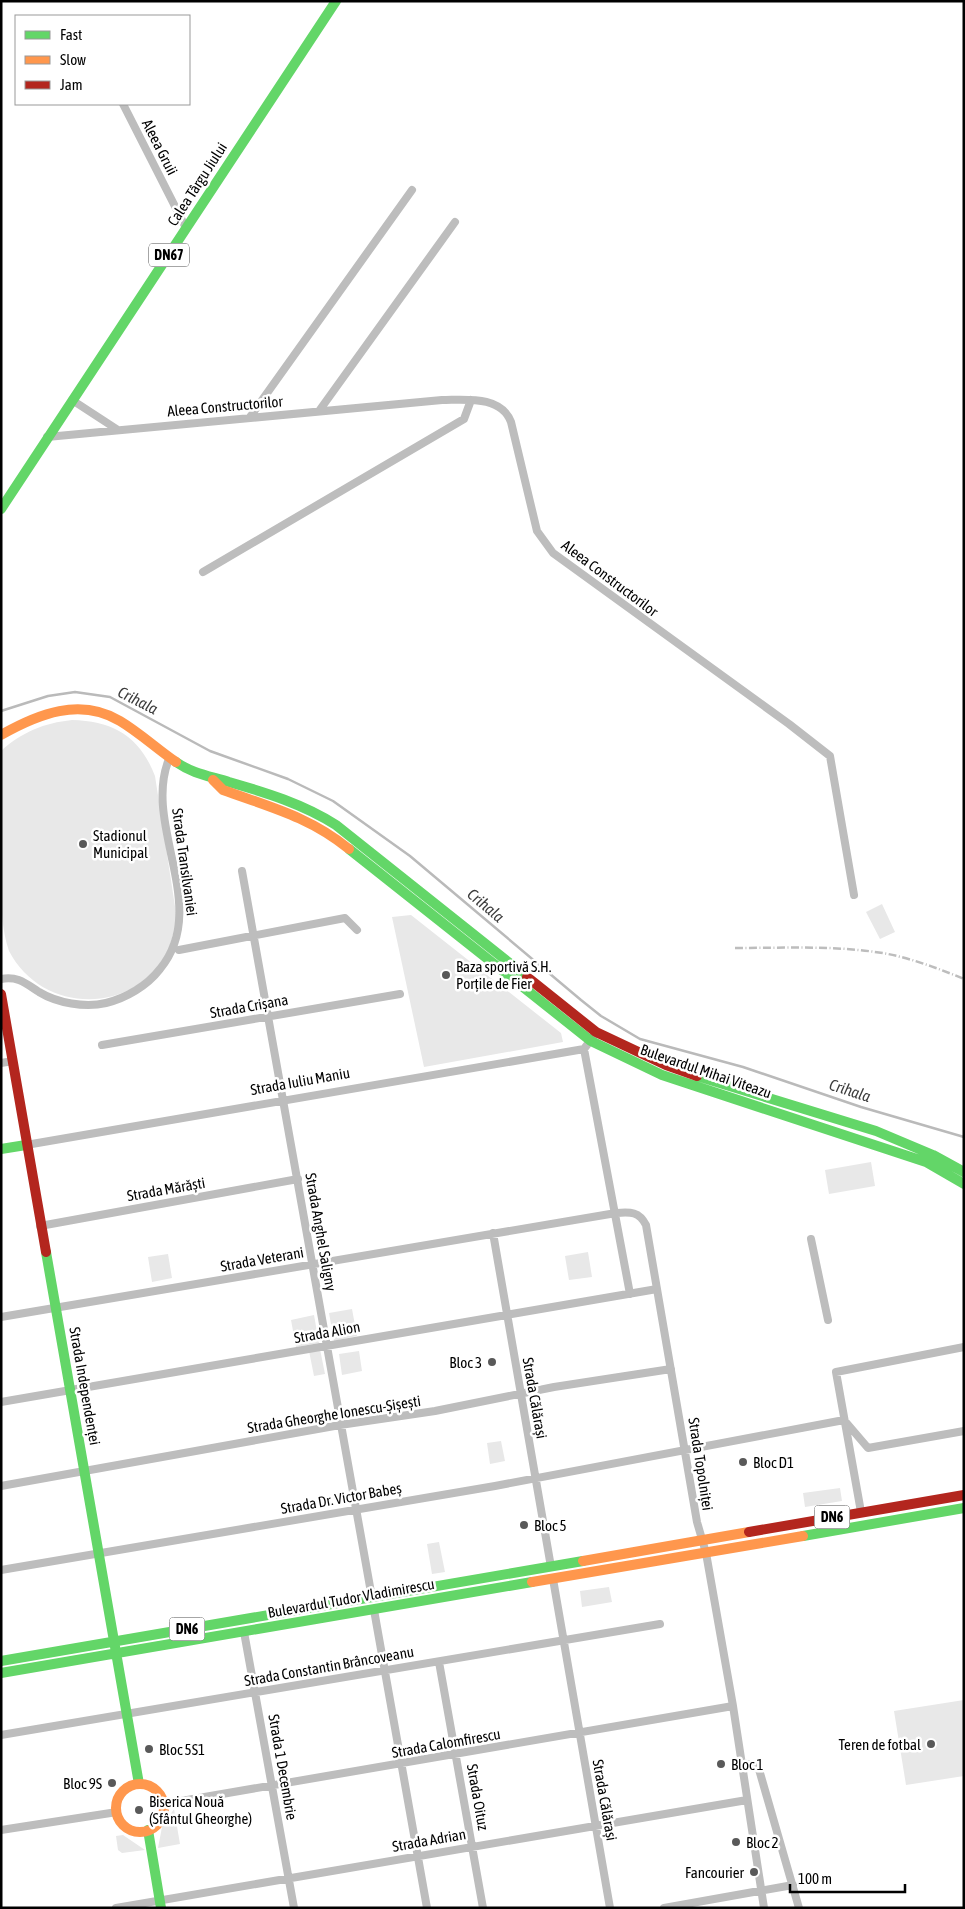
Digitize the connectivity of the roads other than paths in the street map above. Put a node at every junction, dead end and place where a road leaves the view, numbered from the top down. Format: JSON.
{"nodes":[{"id":1,"x":336,"y":1,"type":"edge"},
{"id":2,"x":124,"y":105,"type":"edge"},
{"id":3,"x":412,"y":190,"type":"dead end"},
{"id":4,"x":455,"y":222,"type":"dead end"},
{"id":5,"x":186,"y":228,"type":"junction"},
{"id":6,"x":72,"y":400,"type":"junction"},
{"id":7,"x":471,"y":400,"type":"junction"},
{"id":8,"x":319,"y":411,"type":"junction"},
{"id":9,"x":250,"y":417,"type":"junction"},
{"id":10,"x":118,"y":430,"type":"junction"},
{"id":11,"x":47,"y":437,"type":"junction"},
{"id":12,"x":1,"y":509,"type":"edge"},
{"id":13,"x":203,"y":572,"type":"dead end"},
{"id":14,"x":1,"y":735,"type":"edge"},
{"id":15,"x":169,"y":759,"type":"junction"},
{"id":16,"x":242,"y":871,"type":"dead end"},
{"id":17,"x":854,"y":895,"type":"dead end"},
{"id":18,"x":357,"y":930,"type":"dead end"},
{"id":19,"x":254,"y":935,"type":"junction"},
{"id":20,"x":179,"y":950,"type":"dead end"},
{"id":21,"x":1,"y":978,"type":"edge"},
{"id":22,"x":1,"y":994,"type":"edge"},
{"id":23,"x":400,"y":994,"type":"dead end"},
{"id":24,"x":268,"y":1017,"type":"junction"},
{"id":25,"x":590,"y":1041,"type":"junction"},
{"id":26,"x":102,"y":1045,"type":"dead end"},
{"id":27,"x":13,"y":1062,"type":"junction"},
{"id":28,"x":1,"y":1064,"type":"edge"},
{"id":29,"x":283,"y":1099,"type":"junction"},
{"id":30,"x":765,"y":1103,"type":"junction"},
{"id":31,"x":26,"y":1145,"type":"junction"},
{"id":32,"x":1,"y":1149,"type":"edge"},
{"id":33,"x":964,"y":1172,"type":"edge"},
{"id":34,"x":298,"y":1178,"type":"junction"},
{"id":35,"x":964,"y":1184,"type":"edge"},
{"id":36,"x":616,"y":1213,"type":"junction"},
{"id":37,"x":40,"y":1226,"type":"junction"},
{"id":38,"x":492,"y":1233,"type":"junction"},
{"id":39,"x":811,"y":1239,"type":"dead end"},
{"id":40,"x":312,"y":1264,"type":"junction"},
{"id":41,"x":657,"y":1289,"type":"junction"},
{"id":42,"x":630,"y":1294,"type":"junction"},
{"id":43,"x":56,"y":1308,"type":"junction"},
{"id":44,"x":508,"y":1316,"type":"junction"},
{"id":45,"x":1,"y":1317,"type":"edge"},
{"id":46,"x":828,"y":1320,"type":"dead end"},
{"id":47,"x":326,"y":1346,"type":"junction"},
{"id":48,"x":964,"y":1346,"type":"edge"},
{"id":49,"x":671,"y":1369,"type":"junction"},
{"id":50,"x":70,"y":1389,"type":"junction"},
{"id":51,"x":520,"y":1395,"type":"junction"},
{"id":52,"x":1,"y":1402,"type":"edge"},
{"id":53,"x":844,"y":1420,"type":"junction"},
{"id":54,"x":340,"y":1425,"type":"junction"},
{"id":55,"x":964,"y":1432,"type":"edge"},
{"id":56,"x":685,"y":1449,"type":"junction"},
{"id":57,"x":85,"y":1471,"type":"junction"},
{"id":58,"x":536,"y":1478,"type":"junction"},
{"id":59,"x":1,"y":1486,"type":"edge"},
{"id":60,"x":964,"y":1495,"type":"edge"},
{"id":61,"x":964,"y":1508,"type":"edge"},
{"id":62,"x":356,"y":1510,"type":"junction"},
{"id":63,"x":861,"y":1512,"type":"junction"},
{"id":64,"x":700,"y":1541,"type":"junction"},
{"id":65,"x":99,"y":1553,"type":"junction"},
{"id":66,"x":706,"y":1553,"type":"junction"},
{"id":67,"x":551,"y":1567,"type":"junction"},
{"id":68,"x":1,"y":1570,"type":"edge"},
{"id":69,"x":553,"y":1579,"type":"junction"},
{"id":70,"x":372,"y":1598,"type":"junction"},
{"id":71,"x":374,"y":1610,"type":"junction"},
{"id":72,"x":660,"y":1624,"type":"dead end"},
{"id":73,"x":244,"y":1632,"type":"junction"},
{"id":74,"x":563,"y":1640,"type":"junction"},
{"id":75,"x":115,"y":1641,"type":"junction"},
{"id":76,"x":117,"y":1654,"type":"junction"},
{"id":77,"x":1,"y":1661,"type":"edge"},
{"id":78,"x":439,"y":1662,"type":"junction"},
{"id":79,"x":384,"y":1671,"type":"junction"},
{"id":80,"x":1,"y":1673,"type":"edge"},
{"id":81,"x":255,"y":1693,"type":"junction"},
{"id":82,"x":733,"y":1706,"type":"junction"},
{"id":83,"x":127,"y":1714,"type":"junction"},
{"id":84,"x":580,"y":1733,"type":"junction"},
{"id":85,"x":1,"y":1735,"type":"edge"},
{"id":86,"x":456,"y":1755,"type":"junction"},
{"id":87,"x":741,"y":1763,"type":"junction"},
{"id":88,"x":401,"y":1765,"type":"junction"},
{"id":89,"x":139,"y":1784,"type":"junction"},
{"id":90,"x":273,"y":1786,"type":"junction"},
{"id":91,"x":747,"y":1800,"type":"junction"},
{"id":92,"x":164,"y":1804,"type":"junction"},
{"id":93,"x":117,"y":1812,"type":"junction"},
{"id":94,"x":596,"y":1825,"type":"junction"},
{"id":95,"x":1,"y":1830,"type":"edge"},
{"id":96,"x":148,"y":1830,"type":"junction"},
{"id":97,"x":473,"y":1846,"type":"junction"},
{"id":98,"x":418,"y":1857,"type":"junction"},
{"id":99,"x":289,"y":1878,"type":"junction"},
{"id":100,"x":793,"y":1884,"type":"junction"},
{"id":101,"x":762,"y":1890,"type":"junction"},
{"id":102,"x":160,"y":1904,"type":"edge"},
{"id":103,"x":116,"y":1908,"type":"edge"},
{"id":104,"x":294,"y":1908,"type":"edge"},
{"id":105,"x":427,"y":1908,"type":"edge"},
{"id":106,"x":483,"y":1908,"type":"edge"},
{"id":107,"x":610,"y":1908,"type":"edge"},
{"id":108,"x":664,"y":1908,"type":"edge"},
{"id":109,"x":764,"y":1908,"type":"edge"},
{"id":110,"x":799,"y":1908,"type":"edge"}],
"edges":[{"from":1,"to":5,"type":"main road","name":"Calea Târgu Jiului","number":"DN67"},
{"from":2,"to":5,"type":"street","name":"Aleea Gruii"},
{"from":3,"to":9,"type":"street"},
{"from":4,"to":8,"type":"street"},
{"from":5,"to":6,"type":"main road","name":"Calea Târgu Jiului","number":"DN67"},
{"from":6,"to":10,"type":"street"},
{"from":6,"to":11,"type":"main road","name":"Calea Târgu Jiului","number":"DN67"},
{"from":7,"to":8,"type":"street","name":"Aleea Constructorilor"},
{"from":7,"to":13,"type":"street"},
{"from":7,"to":17,"type":"street","name":"Aleea Constructorilor"},
{"from":8,"to":9,"type":"street","name":"Aleea Constructorilor"},
{"from":9,"to":10,"type":"street","name":"Aleea Constructorilor"},
{"from":10,"to":11,"type":"street","name":"Aleea Constructorilor"},
{"from":11,"to":12,"type":"main road","name":"Calea Târgu Jiului","number":"DN67"},
{"from":14,"to":15,"type":"main road","name":"Bulevardul Mihai Viteazu"},
{"from":15,"to":21,"type":"street","name":"Strada Transilvaniei"},
{"from":15,"to":25,"type":"main road","name":"Bulevardul Mihai Viteazu"},
{"from":16,"to":19,"type":"street","name":"Strada Anghel Saligny"},
{"from":18,"to":19,"type":"street"},
{"from":19,"to":20,"type":"street"},
{"from":19,"to":24,"type":"street","name":"Strada Anghel Saligny"},
{"from":22,"to":27,"type":"main road","name":"Strada Independenței"},
{"from":23,"to":24,"type":"street","name":"Strada Crișana"},
{"from":24,"to":26,"type":"street","name":"Strada Crișana"},
{"from":24,"to":29,"type":"street","name":"Strada Anghel Saligny"},
{"from":25,"to":29,"type":"street","name":"Strada Iuliu Maniu"},
{"from":25,"to":30,"type":"main road","name":"Bulevardul Mihai Viteazu"},
{"from":25,"to":36,"type":"street"},
{"from":27,"to":28,"type":"street"},
{"from":27,"to":31,"type":"main road","name":"Strada Independenței"},
{"from":29,"to":31,"type":"street","name":"Strada Iuliu Maniu"},
{"from":29,"to":34,"type":"street","name":"Strada Anghel Saligny"},
{"from":30,"to":33,"type":"main road","name":"Bulevardul Mihai Viteazu"},
{"from":30,"to":35,"type":"main road","name":"Bulevardul Mihai Viteazu"},
{"from":31,"to":32,"type":"main road","name":"Strada Iuliu Maniu"},
{"from":31,"to":37,"type":"main road","name":"Strada Independenței"},
{"from":34,"to":37,"type":"street","name":"Strada Mărăști"},
{"from":34,"to":40,"type":"street","name":"Strada Anghel Saligny"},
{"from":36,"to":38,"type":"street","name":"Strada Veterani"},
{"from":36,"to":41,"type":"street","name":"Strada Topolniței"},
{"from":36,"to":42,"type":"street"},
{"from":37,"to":43,"type":"main road","name":"Strada Independenței"},
{"from":38,"to":40,"type":"street","name":"Strada Veterani"},
{"from":38,"to":44,"type":"street","name":"Strada Călărași"},
{"from":39,"to":46,"type":"street"},
{"from":40,"to":43,"type":"street","name":"Strada Veterani"},
{"from":40,"to":47,"type":"street","name":"Strada Anghel Saligny"},
{"from":41,"to":42,"type":"street","name":"Strada Alion"},
{"from":41,"to":49,"type":"street","name":"Strada Topolniței"},
{"from":42,"to":44,"type":"street","name":"Strada Alion"},
{"from":43,"to":45,"type":"street","name":"Strada Veterani"},
{"from":43,"to":50,"type":"main road","name":"Strada Independenței"},
{"from":44,"to":47,"type":"street","name":"Strada Alion"},
{"from":44,"to":51,"type":"street","name":"Strada Călărași"},
{"from":47,"to":50,"type":"street","name":"Strada Alion"},
{"from":47,"to":54,"type":"street","name":"Strada Anghel Saligny"},
{"from":48,"to":53,"type":"street"},
{"from":49,"to":51,"type":"street","name":"Strada Gheorghe Ionescu-Șișești"},
{"from":49,"to":56,"type":"street","name":"Strada Topolniței"},
{"from":50,"to":52,"type":"street","name":"Strada Alion"},
{"from":50,"to":57,"type":"main road","name":"Strada Independenței"},
{"from":51,"to":54,"type":"street","name":"Strada Gheorghe Ionescu-Șișești"},
{"from":51,"to":58,"type":"street","name":"Strada Călărași"},
{"from":53,"to":55,"type":"street"},
{"from":53,"to":56,"type":"street","name":"Strada Dr. Victor Babeș"},
{"from":53,"to":63,"type":"street"},
{"from":54,"to":57,"type":"street","name":"Strada Gheorghe Ionescu-Șișești"},
{"from":54,"to":62,"type":"street","name":"Strada Anghel Saligny"},
{"from":56,"to":58,"type":"street","name":"Strada Dr. Victor Babeș"},
{"from":56,"to":64,"type":"street","name":"Strada Topolniței"},
{"from":57,"to":59,"type":"street","name":"Strada Gheorghe Ionescu-Șișești"},
{"from":57,"to":65,"type":"main road","name":"Strada Independenței"},
{"from":58,"to":62,"type":"street","name":"Strada Dr. Victor Babeș"},
{"from":58,"to":67,"type":"street","name":"Strada Călărași"},
{"from":60,"to":63,"type":"main road","number":"DN6"},
{"from":61,"to":66,"type":"main road","number":"DN6"},
{"from":62,"to":65,"type":"street","name":"Strada Dr. Victor Babeș"},
{"from":62,"to":70,"type":"street","name":"Strada Anghel Saligny"},
{"from":63,"to":64,"type":"main road","number":"DN6"},
{"from":64,"to":66,"type":"street","name":"Strada Topolniței"},
{"from":64,"to":67,"type":"main road","name":"Bulevardul Tudor Vladimirescu","number":"DN6"},
{"from":65,"to":68,"type":"street","name":"Strada Dr. Victor Babeș"},
{"from":65,"to":75,"type":"main road","name":"Strada Independenței"},
{"from":66,"to":69,"type":"main road","name":"Bulevardul Tudor Vladimirescu","number":"DN6"},
{"from":66,"to":82,"type":"street","name":"Strada Topolniței"},
{"from":67,"to":70,"type":"main road","name":"Bulevardul Tudor Vladimirescu","number":"DN6"},
{"from":69,"to":71,"type":"main road","name":"Bulevardul Tudor Vladimirescu","number":"DN6"},
{"from":69,"to":74,"type":"street","name":"Strada Călărași"},
{"from":70,"to":75,"type":"main road","name":"Bulevardul Tudor Vladimirescu","number":"DN6"},
{"from":71,"to":73,"type":"main road","name":"Bulevardul Tudor Vladimirescu","number":"DN6"},
{"from":71,"to":79,"type":"street"},
{"from":72,"to":74,"type":"street","name":"Strada Constantin Brâncoveanu"},
{"from":73,"to":76,"type":"main road","name":"Bulevardul Tudor Vladimirescu","number":"DN6"},
{"from":73,"to":81,"type":"street","name":"Strada 1 Decembrie"},
{"from":74,"to":78,"type":"street","name":"Strada Constantin Brâncoveanu"},
{"from":74,"to":84,"type":"street","name":"Strada Călărași"},
{"from":75,"to":76,"type":"main road","name":"Strada Independenței"},
{"from":75,"to":77,"type":"main road","name":"Bulevardul Tudor Vladimirescu","number":"DN6"},
{"from":76,"to":80,"type":"main road","name":"Bulevardul Tudor Vladimirescu","number":"DN6"},
{"from":76,"to":83,"type":"main road","name":"Strada Independenței"},
{"from":78,"to":79,"type":"street","name":"Strada Constantin Brâncoveanu"},
{"from":78,"to":86,"type":"street","name":"Strada Oituz"},
{"from":79,"to":81,"type":"street","name":"Strada Constantin Brâncoveanu"},
{"from":79,"to":88,"type":"street"},
{"from":81,"to":83,"type":"street","name":"Strada Constantin Brâncoveanu"},
{"from":81,"to":90,"type":"street","name":"Strada 1 Decembrie"},
{"from":82,"to":84,"type":"street","name":"Strada Calomfirescu"},
{"from":82,"to":87,"type":"street","name":"Strada Topolniței"},
{"from":83,"to":85,"type":"street","name":"Strada Constantin Brâncoveanu"},
{"from":83,"to":89,"type":"main road","name":"Strada Independenței"},
{"from":84,"to":86,"type":"street","name":"Strada Calomfirescu"},
{"from":84,"to":94,"type":"street","name":"Strada Călărași"},
{"from":86,"to":88,"type":"street","name":"Strada Calomfirescu"},
{"from":86,"to":97,"type":"street","name":"Strada Oituz"},
{"from":87,"to":91,"type":"street","name":"Strada Topolniței"},
{"from":87,"to":100,"type":"street"},
{"from":88,"to":90,"type":"street","name":"Strada Calomfirescu"},
{"from":88,"to":98,"type":"street"},
{"from":89,"to":92,"type":"main road"},
{"from":89,"to":93,"type":"main road"},
{"from":90,"to":92,"type":"street","name":"Strada Calomfirescu"},
{"from":90,"to":99,"type":"street","name":"Strada 1 Decembrie"},
{"from":91,"to":94,"type":"street","name":"Strada Adrian"},
{"from":91,"to":101,"type":"street","name":"Strada Topolniței"},
{"from":92,"to":96,"type":"main road"},
{"from":93,"to":95,"type":"street"},
{"from":93,"to":96,"type":"main road"},
{"from":94,"to":97,"type":"street","name":"Strada Adrian"},
{"from":94,"to":107,"type":"street","name":"Strada Călărași"},
{"from":96,"to":102,"type":"main road"},
{"from":97,"to":98,"type":"street","name":"Strada Adrian"},
{"from":97,"to":106,"type":"street","name":"Strada Oituz"},
{"from":98,"to":99,"type":"street","name":"Strada Adrian"},
{"from":98,"to":105,"type":"street"},
{"from":99,"to":102,"type":"street","name":"Strada Adrian"},
{"from":99,"to":104,"type":"street","name":"Strada 1 Decembrie"},
{"from":100,"to":101,"type":"street"},
{"from":100,"to":110,"type":"street"},
{"from":101,"to":108,"type":"street"},
{"from":101,"to":109,"type":"street","name":"Strada Topolniței"},
{"from":102,"to":103,"type":"street","name":"Strada Adrian"}]}
